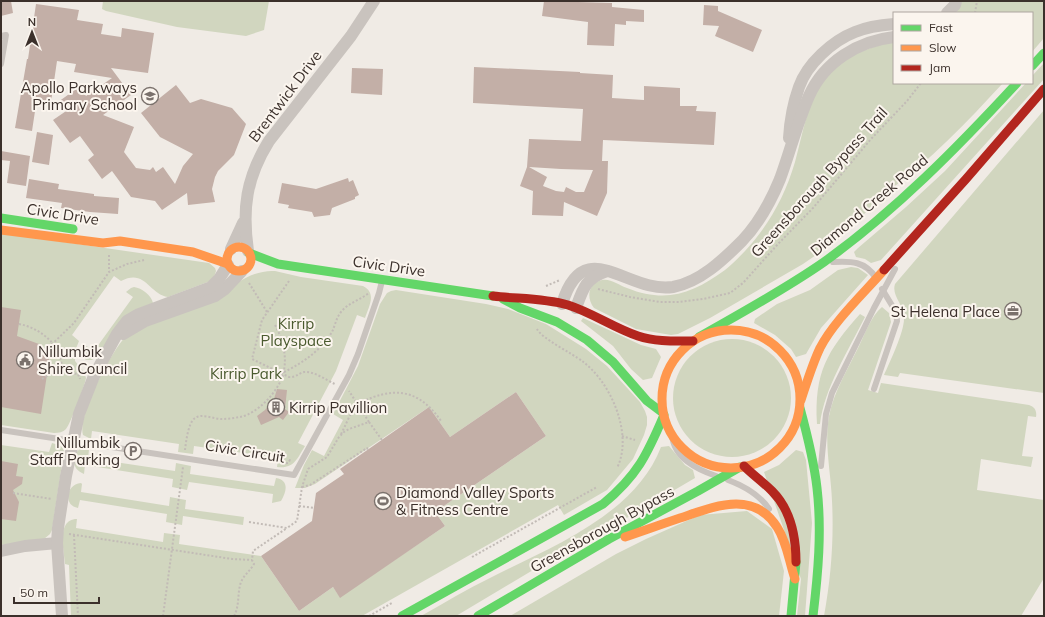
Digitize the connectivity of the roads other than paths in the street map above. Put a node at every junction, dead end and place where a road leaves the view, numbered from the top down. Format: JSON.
{"nodes":[{"id":1,"x":374,"y":1,"type":"edge"},
{"id":2,"x":956,"y":1,"type":"edge"},
{"id":3,"x":948,"y":12,"type":"edge"},
{"id":4,"x":893,"y":24,"type":"edge"},
{"id":5,"x":1,"y":36,"type":"edge"},
{"id":6,"x":893,"y":37,"type":"edge"},
{"id":7,"x":1044,"y":53,"type":"edge"},
{"id":8,"x":1,"y":64,"type":"edge"},
{"id":9,"x":1033,"y":65,"type":"edge"},
{"id":10,"x":1016,"y":84,"type":"edge"},
{"id":11,"x":1044,"y":90,"type":"edge"},
{"id":12,"x":788,"y":154,"type":"junction"},
{"id":13,"x":1,"y":218,"type":"edge"},
{"id":14,"x":245,"y":220,"type":"junction"},
{"id":15,"x":1,"y":230,"type":"edge"},
{"id":16,"x":85,"y":231,"type":"dead end"},
{"id":17,"x":104,"y":234,"type":"dead end"},
{"id":18,"x":912,"y":240,"type":"junction"},
{"id":19,"x":120,"y":241,"type":"junction"},
{"id":20,"x":231,"y":249,"type":"junction"},
{"id":21,"x":193,"y":252,"type":"junction"},
{"id":22,"x":249,"y":252,"type":"junction"},
{"id":23,"x":823,"y":262,"type":"junction"},
{"id":24,"x":228,"y":264,"type":"junction"},
{"id":25,"x":278,"y":264,"type":"junction"},
{"id":26,"x":242,"y":271,"type":"junction"},
{"id":27,"x":608,"y":271,"type":"junction"},
{"id":28,"x":382,"y":279,"type":"junction"},
{"id":29,"x":877,"y":279,"type":"junction"},
{"id":30,"x":883,"y":291,"type":"junction"},
{"id":31,"x":496,"y":296,"type":"junction"},
{"id":32,"x":562,"y":304,"type":"junction"},
{"id":33,"x":572,"y":318,"type":"junction"},
{"id":34,"x":557,"y":322,"type":"junction"},
{"id":35,"x":696,"y":339,"type":"junction"},
{"id":36,"x":110,"y":347,"type":"junction"},
{"id":37,"x":874,"y":388,"type":"dead end"},
{"id":38,"x":800,"y":404,"type":"junction"},
{"id":39,"x":664,"y":414,"type":"junction"},
{"id":40,"x":1,"y":430,"type":"edge"},
{"id":41,"x":672,"y":435,"type":"junction"},
{"id":42,"x":73,"y":441,"type":"junction"},
{"id":43,"x":742,"y":467,"type":"junction"},
{"id":44,"x":722,"y":478,"type":"junction"},
{"id":45,"x":818,"y":500,"type":"junction"},
{"id":46,"x":781,"y":534,"type":"junction"},
{"id":47,"x":57,"y":538,"type":"junction"},
{"id":48,"x":598,"y":545,"type":"junction"},
{"id":49,"x":1,"y":551,"type":"edge"},
{"id":50,"x":795,"y":579,"type":"junction"},
{"id":51,"x":814,"y":614,"type":"edge"},
{"id":52,"x":62,"y":616,"type":"edge"},
{"id":53,"x":402,"y":616,"type":"edge"},
{"id":54,"x":478,"y":616,"type":"edge"},
{"id":55,"x":791,"y":616,"type":"edge"}],
"edges":[{"from":1,"to":14,"type":"street","name":"Brentwick Drive"},
{"from":2,"to":3,"type":"street"},
{"from":4,"to":12,"type":"street"},
{"from":5,"to":8,"type":"lane"},
{"from":6,"to":12,"type":"street"},
{"from":7,"to":9,"type":"main road"},
{"from":10,"to":23,"type":"main road","name":"Diamond Creek Road"},
{"from":11,"to":18,"type":"main road"},
{"from":12,"to":27,"type":"street"},
{"from":13,"to":16,"type":"main road","name":"Civic Drive"},
{"from":14,"to":20,"type":"street","name":"Brentwick Drive"},
{"from":14,"to":22,"type":"street","name":"Brentwick Drive"},
{"from":15,"to":19,"type":"main road","name":"Civic Drive"},
{"from":17,"to":19,"type":"main road","name":"Civic Drive"},
{"from":18,"to":29,"type":"main road"},
{"from":18,"to":30,"type":"lane"},
{"from":19,"to":21,"type":"main road","name":"Civic Drive"},
{"from":20,"to":21,"type":"main road","name":"Civic Drive"},
{"from":20,"to":22,"type":"main road"},
{"from":20,"to":24,"type":"main road"},
{"from":21,"to":24,"type":"main road","name":"Civic Drive"},
{"from":22,"to":25,"type":"main road","name":"Civic Drive"},
{"from":22,"to":26,"type":"main road"},
{"from":23,"to":29,"type":"lane"},
{"from":23,"to":35,"type":"main road","name":"Diamond Creek Road"},
{"from":24,"to":26,"type":"main road"},
{"from":24,"to":36,"type":"street"},
{"from":25,"to":26,"type":"main road","name":"Civic Drive"},
{"from":25,"to":28,"type":"main road","name":"Civic Drive"},
{"from":26,"to":36,"type":"street"},
{"from":27,"to":32,"type":"street"},
{"from":27,"to":33,"type":"street"},
{"from":28,"to":31,"type":"main road","name":"Civic Drive"},
{"from":28,"to":42,"type":"lane","name":"Civic Circuit"},
{"from":29,"to":30,"type":"lane"},
{"from":29,"to":38,"type":"main road"},
{"from":30,"to":37,"type":"lane"},
{"from":30,"to":45,"type":"lane"},
{"from":31,"to":32,"type":"main road","name":"Civic Drive"},
{"from":31,"to":34,"type":"main road","name":"Civic Drive"},
{"from":32,"to":33,"type":"main road","name":"Civic Drive"},
{"from":32,"to":34,"type":"main road"},
{"from":33,"to":34,"type":"main road","name":"Civic Drive"},
{"from":33,"to":35,"type":"main road","name":"Civic Drive"},
{"from":33,"to":39,"type":"main road","name":"Civic Drive"},
{"from":35,"to":38,"type":"main road"},
{"from":35,"to":39,"type":"main road"},
{"from":36,"to":42,"type":"street"},
{"from":38,"to":43,"type":"main road"},
{"from":38,"to":45,"type":"main road"},
{"from":39,"to":41,"type":"main road"},
{"from":39,"to":53,"type":"main road","name":"Greensborough Bypass"},
{"from":40,"to":42,"type":"lane","name":"Civic Circuit"},
{"from":41,"to":43,"type":"main road"},
{"from":41,"to":44,"type":"lane"},
{"from":42,"to":47,"type":"street"},
{"from":43,"to":44,"type":"main road","name":"Greensborough Bypass"},
{"from":43,"to":50,"type":"main road"},
{"from":44,"to":46,"type":"lane"},
{"from":44,"to":48,"type":"main road","name":"Greensborough Bypass"},
{"from":45,"to":51,"type":"main road"},
{"from":46,"to":48,"type":"main road"},
{"from":46,"to":50,"type":"main road"},
{"from":47,"to":49,"type":"street"},
{"from":47,"to":52,"type":"street"},
{"from":48,"to":54,"type":"main road","name":"Greensborough Bypass"},
{"from":50,"to":55,"type":"main road"}]}
